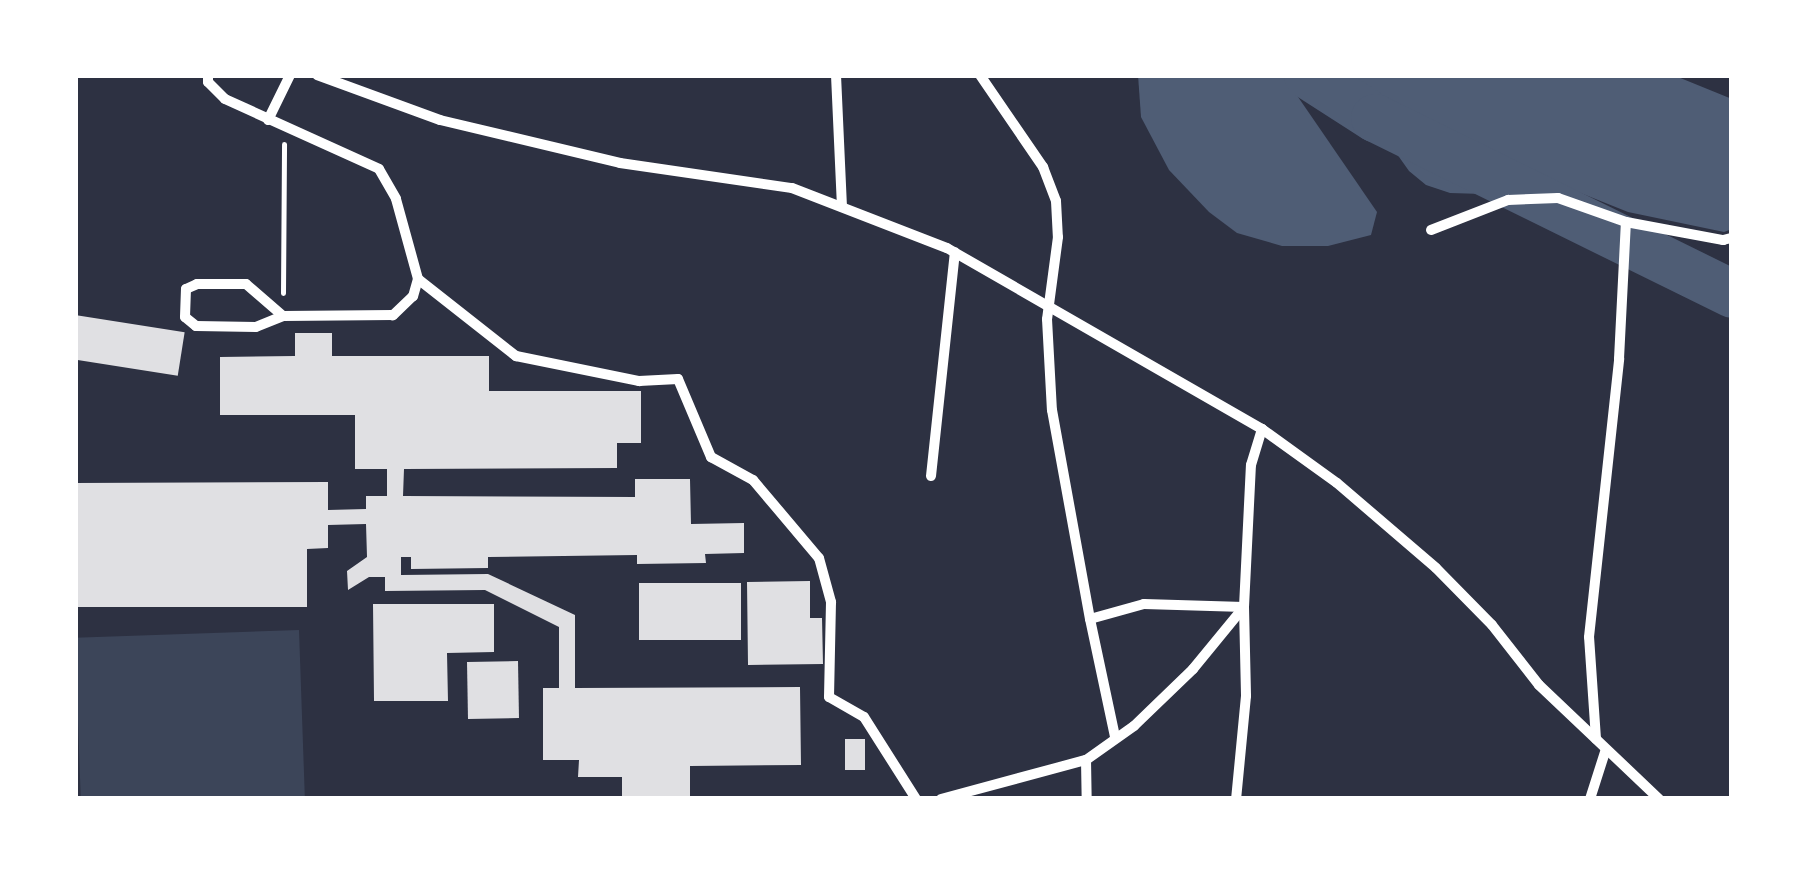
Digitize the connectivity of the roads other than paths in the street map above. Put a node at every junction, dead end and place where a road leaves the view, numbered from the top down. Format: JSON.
{"nodes":[{"id":1,"x":208,"y":75,"type":"edge"},
{"id":2,"x":290,"y":75,"type":"edge"},
{"id":3,"x":317,"y":75,"type":"edge"},
{"id":4,"x":836,"y":75,"type":"edge"},
{"id":5,"x":980,"y":75,"type":"edge"},
{"id":6,"x":268,"y":120,"type":"junction"},
{"id":7,"x":842,"y":206,"type":"junction"},
{"id":8,"x":1626,"y":222,"type":"junction"},
{"id":9,"x":1431,"y":230,"type":"dead end"},
{"id":10,"x":1732,"y":238,"type":"edge"},
{"id":11,"x":955,"y":252,"type":"junction"},
{"id":12,"x":418,"y":279,"type":"junction"},
{"id":13,"x":1050,"y":306,"type":"junction"},
{"id":14,"x":283,"y":316,"type":"junction"},
{"id":15,"x":1262,"y":429,"type":"junction"},
{"id":16,"x":932,"y":476,"type":"dead end"},
{"id":17,"x":1244,"y":607,"type":"junction"},
{"id":18,"x":1090,"y":619,"type":"junction"},
{"id":19,"x":1115,"y":737,"type":"junction"},
{"id":20,"x":1596,"y":739,"type":"junction"},
{"id":21,"x":1606,"y":749,"type":"junction"},
{"id":22,"x":1086,"y":760,"type":"junction"},
{"id":23,"x":916,"y":799,"type":"edge"},
{"id":24,"x":941,"y":799,"type":"edge"},
{"id":25,"x":1087,"y":799,"type":"edge"},
{"id":26,"x":1236,"y":799,"type":"edge"},
{"id":27,"x":1590,"y":799,"type":"edge"},
{"id":28,"x":1660,"y":799,"type":"edge"}],
"edges":[{"from":1,"to":6,"type":"street"},
{"from":2,"to":6,"type":"street"},
{"from":3,"to":7,"type":"street"},
{"from":4,"to":7,"type":"street"},
{"from":5,"to":13,"type":"street"},
{"from":6,"to":12,"type":"street"},
{"from":7,"to":11,"type":"street"},
{"from":8,"to":9,"type":"street"},
{"from":8,"to":10,"type":"street"},
{"from":8,"to":20,"type":"street"},
{"from":11,"to":13,"type":"street"},
{"from":11,"to":16,"type":"street"},
{"from":12,"to":14,"type":"street"},
{"from":12,"to":23,"type":"street"},
{"from":13,"to":15,"type":"street"},
{"from":13,"to":18,"type":"street"},
{"from":14,"to":14,"type":"street"},
{"from":15,"to":17,"type":"street"},
{"from":15,"to":20,"type":"street"},
{"from":17,"to":18,"type":"street"},
{"from":17,"to":19,"type":"street"},
{"from":17,"to":26,"type":"street"},
{"from":18,"to":19,"type":"street"},
{"from":19,"to":22,"type":"street"},
{"from":20,"to":21,"type":"street"},
{"from":21,"to":27,"type":"street"},
{"from":21,"to":28,"type":"street"},
{"from":22,"to":24,"type":"street"},
{"from":22,"to":25,"type":"street"}]}
